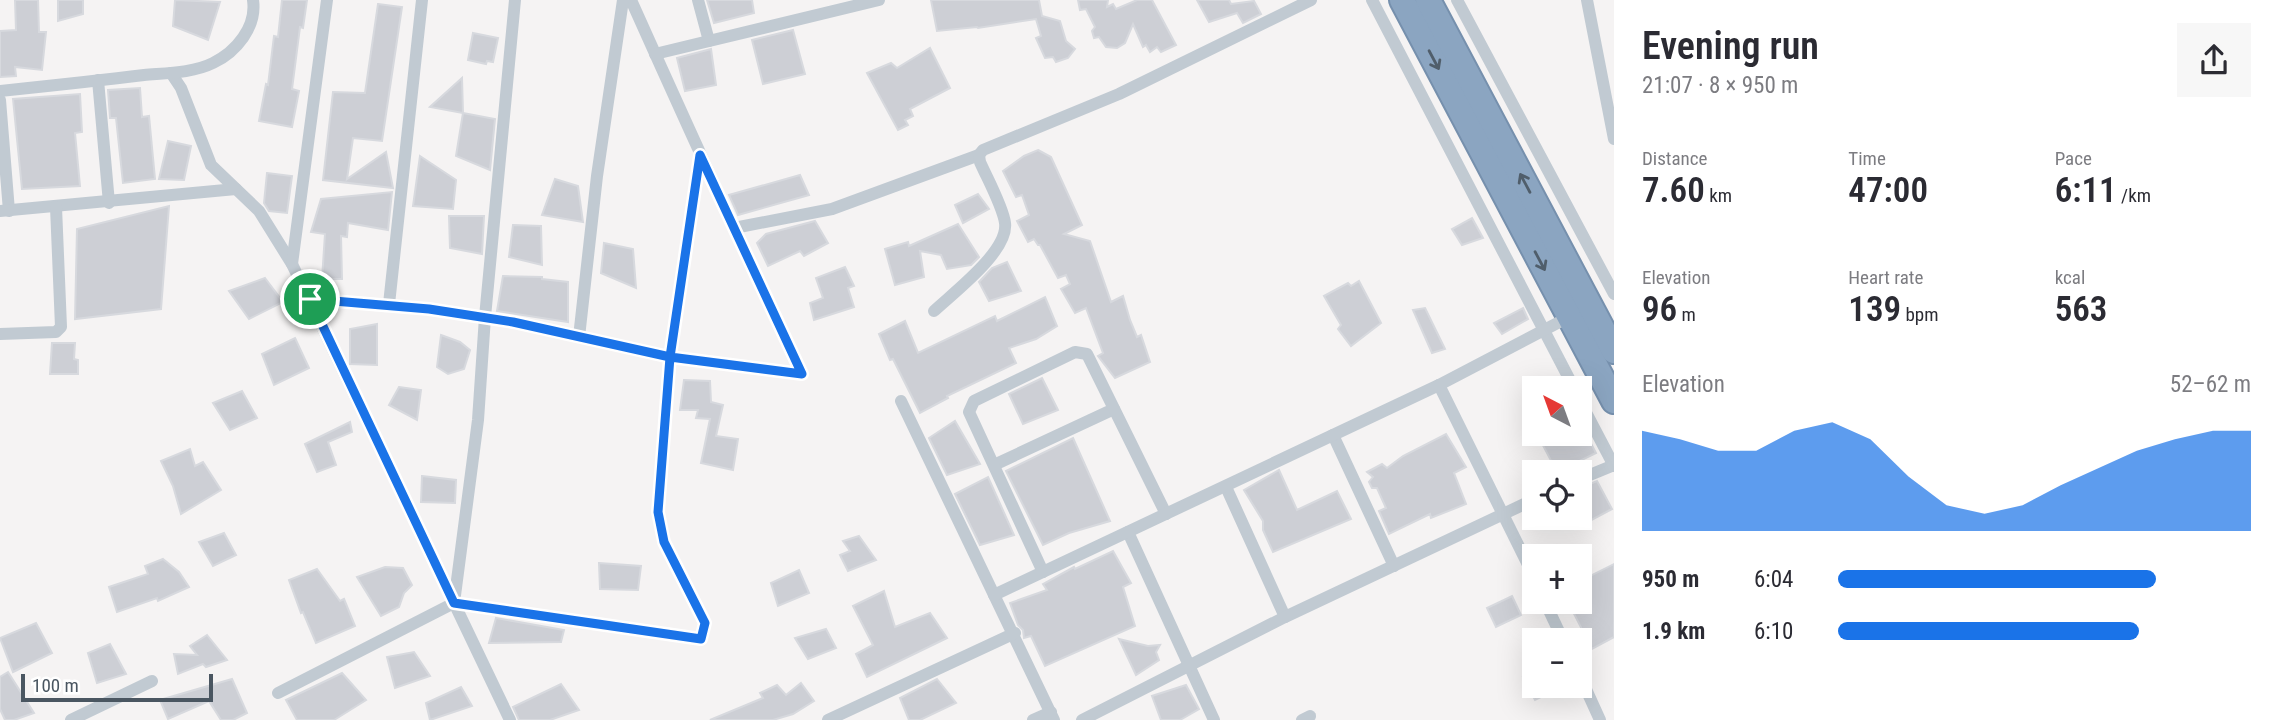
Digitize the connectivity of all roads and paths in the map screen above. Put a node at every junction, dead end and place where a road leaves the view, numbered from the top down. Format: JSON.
{"nodes":[{"id":1,"x":253,"y":0,"type":"edge"},
{"id":2,"x":327,"y":0,"type":"edge"},
{"id":3,"x":422,"y":0,"type":"edge"},
{"id":4,"x":515,"y":0,"type":"edge"},
{"id":5,"x":623,"y":0,"type":"edge"},
{"id":6,"x":631,"y":0,"type":"edge"},
{"id":7,"x":698,"y":0,"type":"edge"},
{"id":8,"x":880,"y":0,"type":"edge"},
{"id":9,"x":1311,"y":0,"type":"edge"},
{"id":10,"x":1372,"y":0,"type":"edge"},
{"id":11,"x":1402,"y":0,"type":"edge"},
{"id":12,"x":1429,"y":0,"type":"edge"},
{"id":13,"x":1457,"y":0,"type":"edge"},
{"id":14,"x":1587,"y":0,"type":"edge"},
{"id":15,"x":709,"y":41,"type":"junction"},
{"id":16,"x":655,"y":54,"type":"junction"},
{"id":17,"x":171,"y":73,"type":"junction"},
{"id":18,"x":98,"y":80,"type":"junction"},
{"id":19,"x":0,"y":92,"type":"edge"},
{"id":20,"x":0,"y":100,"type":"edge"},
{"id":21,"x":1614,"y":139,"type":"edge"},
{"id":22,"x":700,"y":155,"type":"junction"},
{"id":23,"x":979,"y":155,"type":"junction"},
{"id":24,"x":236,"y":189,"type":"junction"},
{"id":25,"x":109,"y":203,"type":"junction"},
{"id":26,"x":57,"y":207,"type":"junction"},
{"id":27,"x":5,"y":211,"type":"edge"},
{"id":28,"x":734,"y":228,"type":"junction"},
{"id":29,"x":292,"y":264,"type":"junction"},
{"id":30,"x":1614,"y":294,"type":"edge"},
{"id":31,"x":310,"y":299,"type":"junction"},
{"id":32,"x":389,"y":304,"type":"junction"},
{"id":33,"x":934,"y":311,"type":"dead end"},
{"id":34,"x":485,"y":317,"type":"junction"},
{"id":35,"x":1569,"y":317,"type":"junction"},
{"id":36,"x":1543,"y":330,"type":"junction"},
{"id":37,"x":0,"y":334,"type":"edge"},
{"id":38,"x":579,"y":337,"type":"junction"},
{"id":39,"x":1614,"y":351,"type":"edge"},
{"id":40,"x":670,"y":357,"type":"junction"},
{"id":41,"x":1568,"y":376,"type":"edge"},
{"id":42,"x":1439,"y":386,"type":"junction"},
{"id":43,"x":901,"y":401,"type":"dead end"},
{"id":44,"x":1614,"y":401,"type":"edge"},
{"id":45,"x":1114,"y":409,"type":"junction"},
{"id":46,"x":1592,"y":424,"type":"edge"},
{"id":47,"x":1333,"y":436,"type":"junction"},
{"id":48,"x":994,"y":465,"type":"junction"},
{"id":49,"x":1614,"y":465,"type":"edge"},
{"id":50,"x":1592,"y":475,"type":"edge"},
{"id":51,"x":1226,"y":487,"type":"junction"},
{"id":52,"x":1522,"y":505,"type":"edge"},
{"id":53,"x":1504,"y":513,"type":"junction"},
{"id":54,"x":1166,"y":514,"type":"junction"},
{"id":55,"x":1128,"y":532,"type":"junction"},
{"id":56,"x":1522,"y":551,"type":"edge"},
{"id":57,"x":1394,"y":566,"type":"junction"},
{"id":58,"x":1043,"y":572,"type":"junction"},
{"id":59,"x":994,"y":595,"type":"junction"},
{"id":60,"x":454,"y":603,"type":"junction"},
{"id":61,"x":1285,"y":617,"type":"junction"},
{"id":62,"x":1015,"y":633,"type":"junction"},
{"id":63,"x":1190,"y":666,"type":"junction"},
{"id":64,"x":152,"y":681,"type":"dead end"},
{"id":65,"x":278,"y":694,"type":"dead end"},
{"id":66,"x":1590,"y":698,"type":"edge"},
{"id":67,"x":1053,"y":716,"type":"edge"},
{"id":68,"x":832,"y":719,"type":"edge"},
{"id":69,"x":71,"y":720,"type":"edge"},
{"id":70,"x":510,"y":720,"type":"edge"},
{"id":71,"x":1033,"y":720,"type":"edge"},
{"id":72,"x":1082,"y":720,"type":"edge"},
{"id":73,"x":1214,"y":720,"type":"edge"},
{"id":74,"x":1600,"y":720,"type":"edge"}],
"edges":[{"from":1,"to":17,"type":"street"},
{"from":2,"to":29,"type":"street"},
{"from":3,"to":32,"type":"street"},
{"from":4,"to":34,"type":"street"},
{"from":5,"to":38,"type":"street"},
{"from":6,"to":16,"type":"street"},
{"from":7,"to":15,"type":"street"},
{"from":8,"to":15,"type":"street"},
{"from":9,"to":23,"type":"street"},
{"from":10,"to":36,"type":"street"},
{"from":11,"to":35,"type":"highway","one_way":true},
{"from":39,"to":12,"type":"highway","one_way":true},
{"from":13,"to":30,"type":"street"},
{"from":14,"to":21,"type":"street"},
{"from":15,"to":16,"type":"street"},
{"from":16,"to":22,"type":"street"},
{"from":17,"to":18,"type":"street"},
{"from":17,"to":24,"type":"street"},
{"from":18,"to":19,"type":"street"},
{"from":18,"to":25,"type":"street"},
{"from":20,"to":27,"type":"street"},
{"from":22,"to":28,"type":"street"},
{"from":22,"to":40,"type":"street"},
{"from":23,"to":28,"type":"street"},
{"from":23,"to":33,"type":"street"},
{"from":24,"to":25,"type":"street"},
{"from":24,"to":29,"type":"street"},
{"from":25,"to":26,"type":"street"},
{"from":26,"to":27,"type":"street"},
{"from":26,"to":37,"type":"street"},
{"from":28,"to":40,"type":"street"},
{"from":29,"to":31,"type":"street"},
{"from":31,"to":32,"type":"street"},
{"from":31,"to":60,"type":"street"},
{"from":32,"to":34,"type":"street"},
{"from":34,"to":38,"type":"street"},
{"from":34,"to":60,"type":"street"},
{"from":35,"to":36,"type":"street"},
{"from":35,"to":44,"type":"highway"},
{"from":36,"to":41,"type":"street"},
{"from":36,"to":42,"type":"street"},
{"from":38,"to":40,"type":"street"},
{"from":40,"to":60,"type":"street"},
{"from":42,"to":47,"type":"street"},
{"from":42,"to":53,"type":"street"},
{"from":43,"to":59,"type":"street"},
{"from":45,"to":48,"type":"street"},
{"from":45,"to":48,"type":"street"},
{"from":45,"to":54,"type":"street"},
{"from":46,"to":49,"type":"street"},
{"from":47,"to":51,"type":"street"},
{"from":47,"to":57,"type":"street"},
{"from":48,"to":58,"type":"street"},
{"from":49,"to":50,"type":"street"},
{"from":51,"to":54,"type":"street"},
{"from":51,"to":61,"type":"street"},
{"from":52,"to":53,"type":"street"},
{"from":53,"to":56,"type":"street"},
{"from":53,"to":57,"type":"street"},
{"from":54,"to":55,"type":"street"},
{"from":55,"to":58,"type":"street"},
{"from":55,"to":63,"type":"street"},
{"from":57,"to":61,"type":"street"},
{"from":58,"to":59,"type":"street"},
{"from":59,"to":62,"type":"street"},
{"from":60,"to":65,"type":"street"},
{"from":60,"to":70,"type":"street"},
{"from":61,"to":63,"type":"street"},
{"from":62,"to":67,"type":"street"},
{"from":62,"to":68,"type":"street"},
{"from":63,"to":72,"type":"street"},
{"from":63,"to":73,"type":"street"},
{"from":64,"to":69,"type":"street"},
{"from":66,"to":74,"type":"street"},
{"from":67,"to":71,"type":"street"}]}
